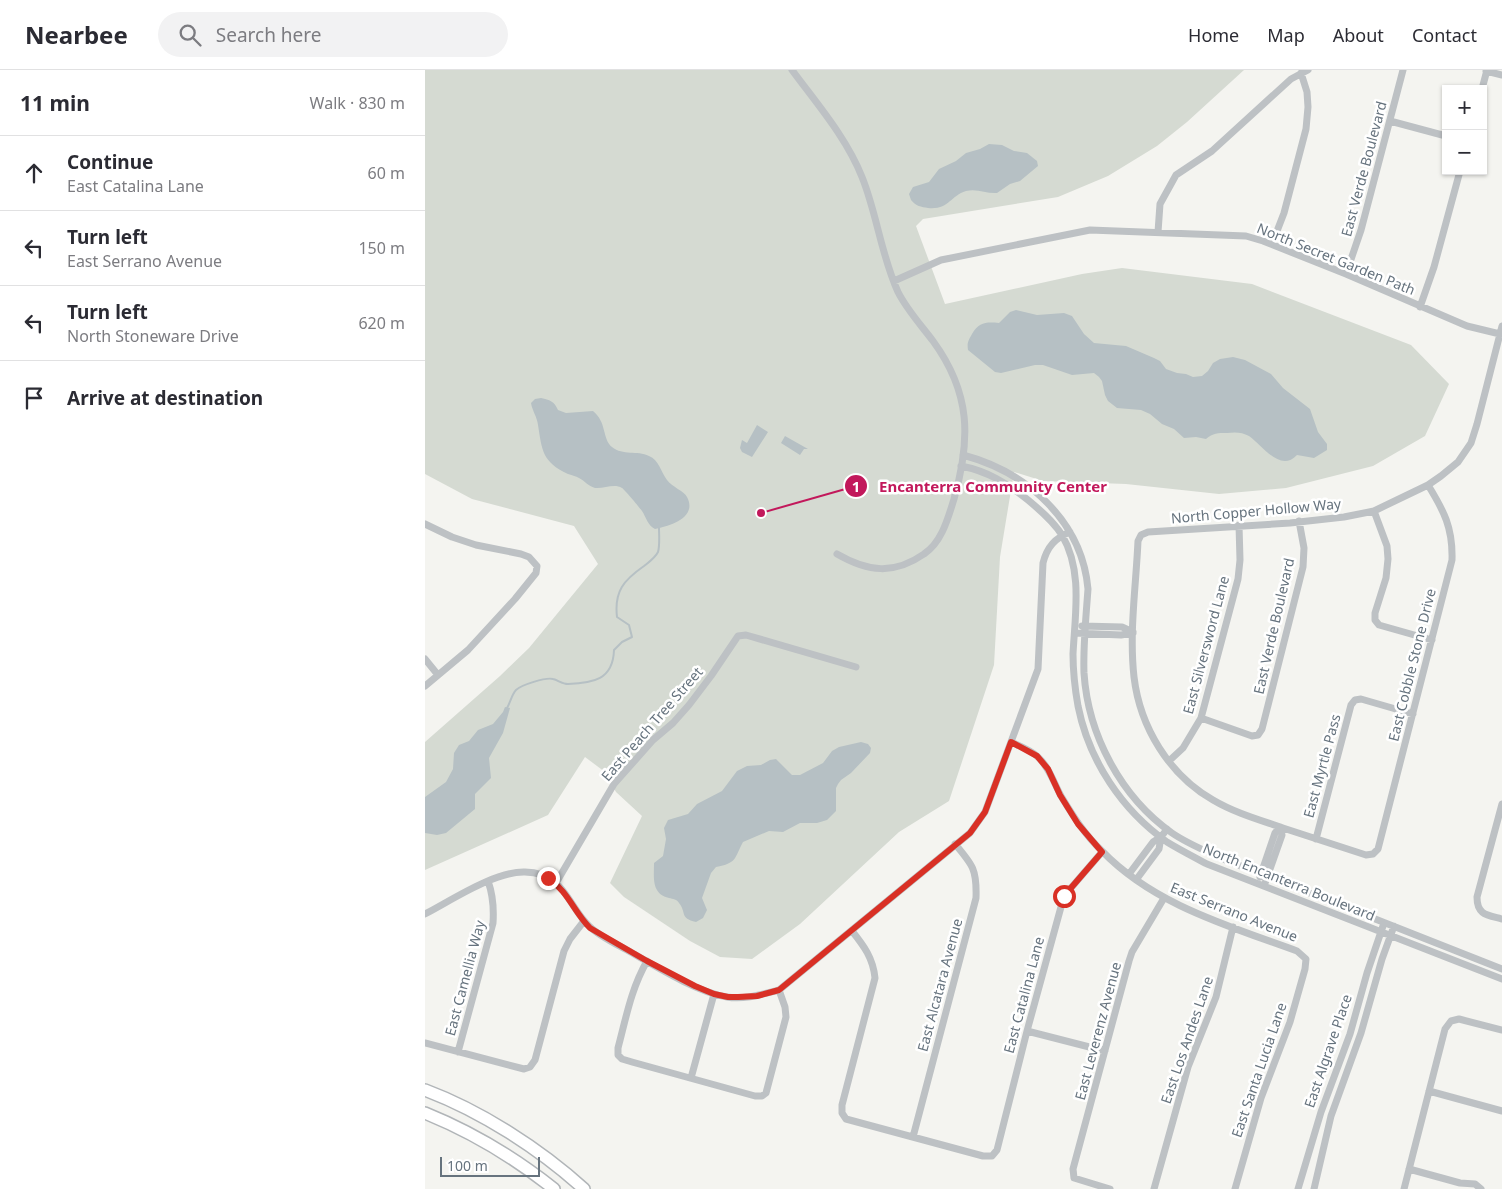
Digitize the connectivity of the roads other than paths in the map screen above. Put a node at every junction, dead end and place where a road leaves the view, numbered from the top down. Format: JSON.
{"nodes":[{"id":1,"x":792,"y":70,"type":"edge"},
{"id":2,"x":1395,"y":70,"type":"edge"},
{"id":3,"x":1403,"y":71,"type":"edge"},
{"id":4,"x":1487,"y":71,"type":"edge"},
{"id":5,"x":1305,"y":72,"type":"edge"},
{"id":6,"x":1502,"y":76,"type":"edge"},
{"id":7,"x":1483,"y":85,"type":"edge"},
{"id":8,"x":1390,"y":121,"type":"junction"},
{"id":9,"x":1442,"y":135,"type":"edge"},
{"id":10,"x":1459,"y":175,"type":"edge"},
{"id":11,"x":1158,"y":232,"type":"junction"},
{"id":12,"x":1272,"y":244,"type":"junction"},
{"id":13,"x":1346,"y":274,"type":"junction"},
{"id":14,"x":894,"y":280,"type":"junction"},
{"id":15,"x":1420,"y":306,"type":"junction"},
{"id":16,"x":1502,"y":326,"type":"edge"},
{"id":17,"x":1500,"y":334,"type":"junction"},
{"id":18,"x":963,"y":455,"type":"junction"},
{"id":19,"x":961,"y":466,"type":"junction"},
{"id":20,"x":1428,"y":485,"type":"junction"},
{"id":21,"x":1374,"y":511,"type":"junction"},
{"id":22,"x":1299,"y":522,"type":"junction"},
{"id":23,"x":425,"y":524,"type":"edge"},
{"id":24,"x":1239,"y":525,"type":"junction"},
{"id":25,"x":1070,"y":532,"type":"junction"},
{"id":26,"x":1062,"y":535,"type":"junction"},
{"id":27,"x":837,"y":554,"type":"dead end"},
{"id":28,"x":1075,"y":629,"type":"junction"},
{"id":29,"x":1086,"y":629,"type":"junction"},
{"id":30,"x":1133,"y":632,"type":"junction"},
{"id":31,"x":1432,"y":640,"type":"junction"},
{"id":32,"x":425,"y":659,"type":"edge"},
{"id":33,"x":856,"y":667,"type":"dead end"},
{"id":34,"x":438,"y":675,"type":"junction"},
{"id":35,"x":425,"y":686,"type":"edge"},
{"id":36,"x":1413,"y":714,"type":"junction"},
{"id":37,"x":1201,"y":718,"type":"junction"},
{"id":38,"x":1011,"y":742,"type":"junction"},
{"id":39,"x":1169,"y":761,"type":"junction"},
{"id":40,"x":1502,"y":804,"type":"edge"},
{"id":41,"x":1281,"y":827,"type":"junction"},
{"id":42,"x":1167,"y":829,"type":"junction"},
{"id":43,"x":1161,"y":837,"type":"junction"},
{"id":44,"x":1316,"y":839,"type":"junction"},
{"id":45,"x":955,"y":844,"type":"junction"},
{"id":46,"x":1102,"y":852,"type":"junction"},
{"id":47,"x":1129,"y":874,"type":"junction"},
{"id":48,"x":1264,"y":874,"type":"junction"},
{"id":49,"x":1137,"y":880,"type":"junction"},
{"id":50,"x":489,"y":881,"type":"junction"},
{"id":51,"x":556,"y":883,"type":"junction"},
{"id":52,"x":1260,"y":884,"type":"junction"},
{"id":53,"x":1164,"y":898,"type":"junction"},
{"id":54,"x":425,"y":914,"type":"edge"},
{"id":55,"x":1502,"y":919,"type":"edge"},
{"id":56,"x":584,"y":922,"type":"junction"},
{"id":57,"x":1384,"y":923,"type":"junction"},
{"id":58,"x":1393,"y":926,"type":"junction"},
{"id":59,"x":1233,"y":927,"type":"junction"},
{"id":60,"x":852,"y":931,"type":"junction"},
{"id":61,"x":1381,"y":933,"type":"junction"},
{"id":62,"x":1390,"y":936,"type":"junction"},
{"id":63,"x":1306,"y":958,"type":"joint"},
{"id":64,"x":647,"y":961,"type":"junction"},
{"id":65,"x":1502,"y":969,"type":"edge"},
{"id":66,"x":1502,"y":979,"type":"edge"},
{"id":67,"x":779,"y":990,"type":"junction"},
{"id":68,"x":714,"y":994,"type":"junction"},
{"id":69,"x":1502,"y":1030,"type":"edge"},
{"id":70,"x":1027,"y":1031,"type":"junction"},
{"id":71,"x":425,"y":1043,"type":"edge"},
{"id":72,"x":1105,"y":1051,"type":"junction"},
{"id":73,"x":458,"y":1052,"type":"junction"},
{"id":74,"x":691,"y":1078,"type":"junction"},
{"id":75,"x":425,"y":1090,"type":"edge"},
{"id":76,"x":1429,"y":1091,"type":"junction"},
{"id":77,"x":1502,"y":1111,"type":"edge"},
{"id":78,"x":425,"y":1113,"type":"edge"},
{"id":79,"x":913,"y":1137,"type":"junction"},
{"id":80,"x":1409,"y":1169,"type":"junction"},
{"id":81,"x":1481,"y":1188,"type":"edge"},
{"id":82,"x":554,"y":1189,"type":"edge"},
{"id":83,"x":583,"y":1189,"type":"edge"},
{"id":84,"x":1110,"y":1189,"type":"edge"},
{"id":85,"x":1154,"y":1189,"type":"edge"},
{"id":86,"x":1235,"y":1189,"type":"edge"},
{"id":87,"x":1298,"y":1189,"type":"edge"},
{"id":88,"x":1314,"y":1189,"type":"edge"},
{"id":89,"x":1404,"y":1189,"type":"edge"}],
"edges":[{"from":1,"to":14,"type":"street"},
{"from":2,"to":3,"type":"street"},
{"from":3,"to":8,"type":"street","name":"East Verde Boulevard"},
{"from":4,"to":6,"type":"street"},
{"from":4,"to":7,"type":"street"},
{"from":5,"to":11,"type":"street"},
{"from":5,"to":12,"type":"street"},
{"from":8,"to":9,"type":"street"},
{"from":8,"to":13,"type":"street","name":"East Verde Boulevard"},
{"from":10,"to":15,"type":"street"},
{"from":11,"to":12,"type":"street","name":"North Secret Garden Path"},
{"from":11,"to":14,"type":"street","name":"North Secret Garden Path"},
{"from":12,"to":13,"type":"street","name":"North Secret Garden Path"},
{"from":13,"to":15,"type":"street","name":"North Secret Garden Path"},
{"from":14,"to":18,"type":"street"},
{"from":15,"to":17,"type":"street","name":"North Secret Garden Path"},
{"from":16,"to":17,"type":"street","name":"North Copper Hollow Way"},
{"from":17,"to":20,"type":"street","name":"North Copper Hollow Way"},
{"from":18,"to":19,"type":"street"},
{"from":18,"to":25,"type":"street","name":"North Encanterra Boulevard"},
{"from":19,"to":26,"type":"street","name":"North Encanterra Boulevard"},
{"from":19,"to":27,"type":"street"},
{"from":20,"to":21,"type":"street","name":"North Copper Hollow Way"},
{"from":20,"to":31,"type":"street","name":"East Cobble Stone Drive"},
{"from":21,"to":22,"type":"street","name":"North Copper Hollow Way"},
{"from":21,"to":31,"type":"street"},
{"from":22,"to":24,"type":"street","name":"North Copper Hollow Way"},
{"from":22,"to":37,"type":"street","name":"East Verde Boulevard"},
{"from":23,"to":34,"type":"street"},
{"from":24,"to":30,"type":"street","name":"North Copper Hollow Way"},
{"from":24,"to":37,"type":"street","name":"East Silversword Lane"},
{"from":25,"to":26,"type":"street"},
{"from":25,"to":29,"type":"street","name":"North Encanterra Boulevard"},
{"from":26,"to":28,"type":"street","name":"North Encanterra Boulevard"},
{"from":26,"to":38,"type":"street"},
{"from":28,"to":29,"type":"street"},
{"from":28,"to":43,"type":"street","name":"North Encanterra Boulevard"},
{"from":29,"to":30,"type":"street"},
{"from":29,"to":42,"type":"street","name":"North Encanterra Boulevard"},
{"from":30,"to":39,"type":"street"},
{"from":31,"to":36,"type":"street","name":"East Cobble Stone Drive"},
{"from":32,"to":34,"type":"street"},
{"from":33,"to":51,"type":"street","name":"East Peach Tree Street"},
{"from":34,"to":35,"type":"street"},
{"from":36,"to":44,"type":"street","name":"East Myrtle Pass"},
{"from":36,"to":44,"type":"street","name":"East Cobble Stone Drive"},
{"from":37,"to":39,"type":"street","name":"East Silversword Lane"},
{"from":38,"to":45,"type":"street"},
{"from":38,"to":46,"type":"street","name":"East Serrano Avenue"},
{"from":39,"to":41,"type":"street"},
{"from":40,"to":55,"type":"street"},
{"from":41,"to":44,"type":"street"},
{"from":41,"to":48,"type":"street"},
{"from":42,"to":43,"type":"street"},
{"from":42,"to":48,"type":"street","name":"North Encanterra Boulevard"},
{"from":43,"to":47,"type":"street"},
{"from":43,"to":49,"type":"street"},
{"from":43,"to":52,"type":"street","name":"North Encanterra Boulevard"},
{"from":45,"to":60,"type":"street"},
{"from":45,"to":79,"type":"street","name":"East Alcatara Avenue"},
{"from":46,"to":47,"type":"street","name":"East Serrano Avenue"},
{"from":46,"to":70,"type":"street","name":"East Catalina Lane"},
{"from":47,"to":49,"type":"street","name":"East Serrano Avenue"},
{"from":48,"to":52,"type":"street"},
{"from":48,"to":57,"type":"street","name":"North Encanterra Boulevard"},
{"from":49,"to":53,"type":"street","name":"East Serrano Avenue"},
{"from":50,"to":51,"type":"street"},
{"from":50,"to":54,"type":"street"},
{"from":50,"to":73,"type":"street","name":"East Camellia Way"},
{"from":51,"to":56,"type":"street"},
{"from":52,"to":61,"type":"street","name":"North Encanterra Boulevard"},
{"from":53,"to":59,"type":"street","name":"East Serrano Avenue"},
{"from":53,"to":72,"type":"street","name":"East Leverenz Avenue"},
{"from":56,"to":64,"type":"street"},
{"from":56,"to":73,"type":"street"},
{"from":57,"to":58,"type":"street","name":"North Encanterra Boulevard"},
{"from":57,"to":61,"type":"street","name":"East Algrave Place"},
{"from":58,"to":62,"type":"street","name":"East Algrave Place"},
{"from":58,"to":65,"type":"street","name":"North Encanterra Boulevard"},
{"from":59,"to":63,"type":"street","name":"East Serrano Avenue"},
{"from":59,"to":85,"type":"street","name":"East Los Andes Lane"},
{"from":60,"to":67,"type":"street"},
{"from":60,"to":79,"type":"street"},
{"from":61,"to":62,"type":"street","name":"North Encanterra Boulevard"},
{"from":61,"to":87,"type":"street","name":"East Algrave Place"},
{"from":62,"to":66,"type":"street","name":"North Encanterra Boulevard"},
{"from":62,"to":88,"type":"street","name":"East Algrave Place"},
{"from":63,"to":86,"type":"street","name":"East Santa Lucia Lane"},
{"from":64,"to":68,"type":"street"},
{"from":64,"to":74,"type":"street"},
{"from":67,"to":68,"type":"street"},
{"from":67,"to":74,"type":"street"},
{"from":68,"to":74,"type":"street"},
{"from":69,"to":76,"type":"street"},
{"from":70,"to":72,"type":"street"},
{"from":70,"to":79,"type":"street","name":"East Catalina Lane"},
{"from":71,"to":73,"type":"street"},
{"from":72,"to":84,"type":"street","name":"East Leverenz Avenue"},
{"from":75,"to":83,"type":"main road"},
{"from":76,"to":77,"type":"street"},
{"from":76,"to":80,"type":"street"},
{"from":78,"to":82,"type":"main road"},
{"from":80,"to":81,"type":"street"},
{"from":80,"to":89,"type":"street"}]}
